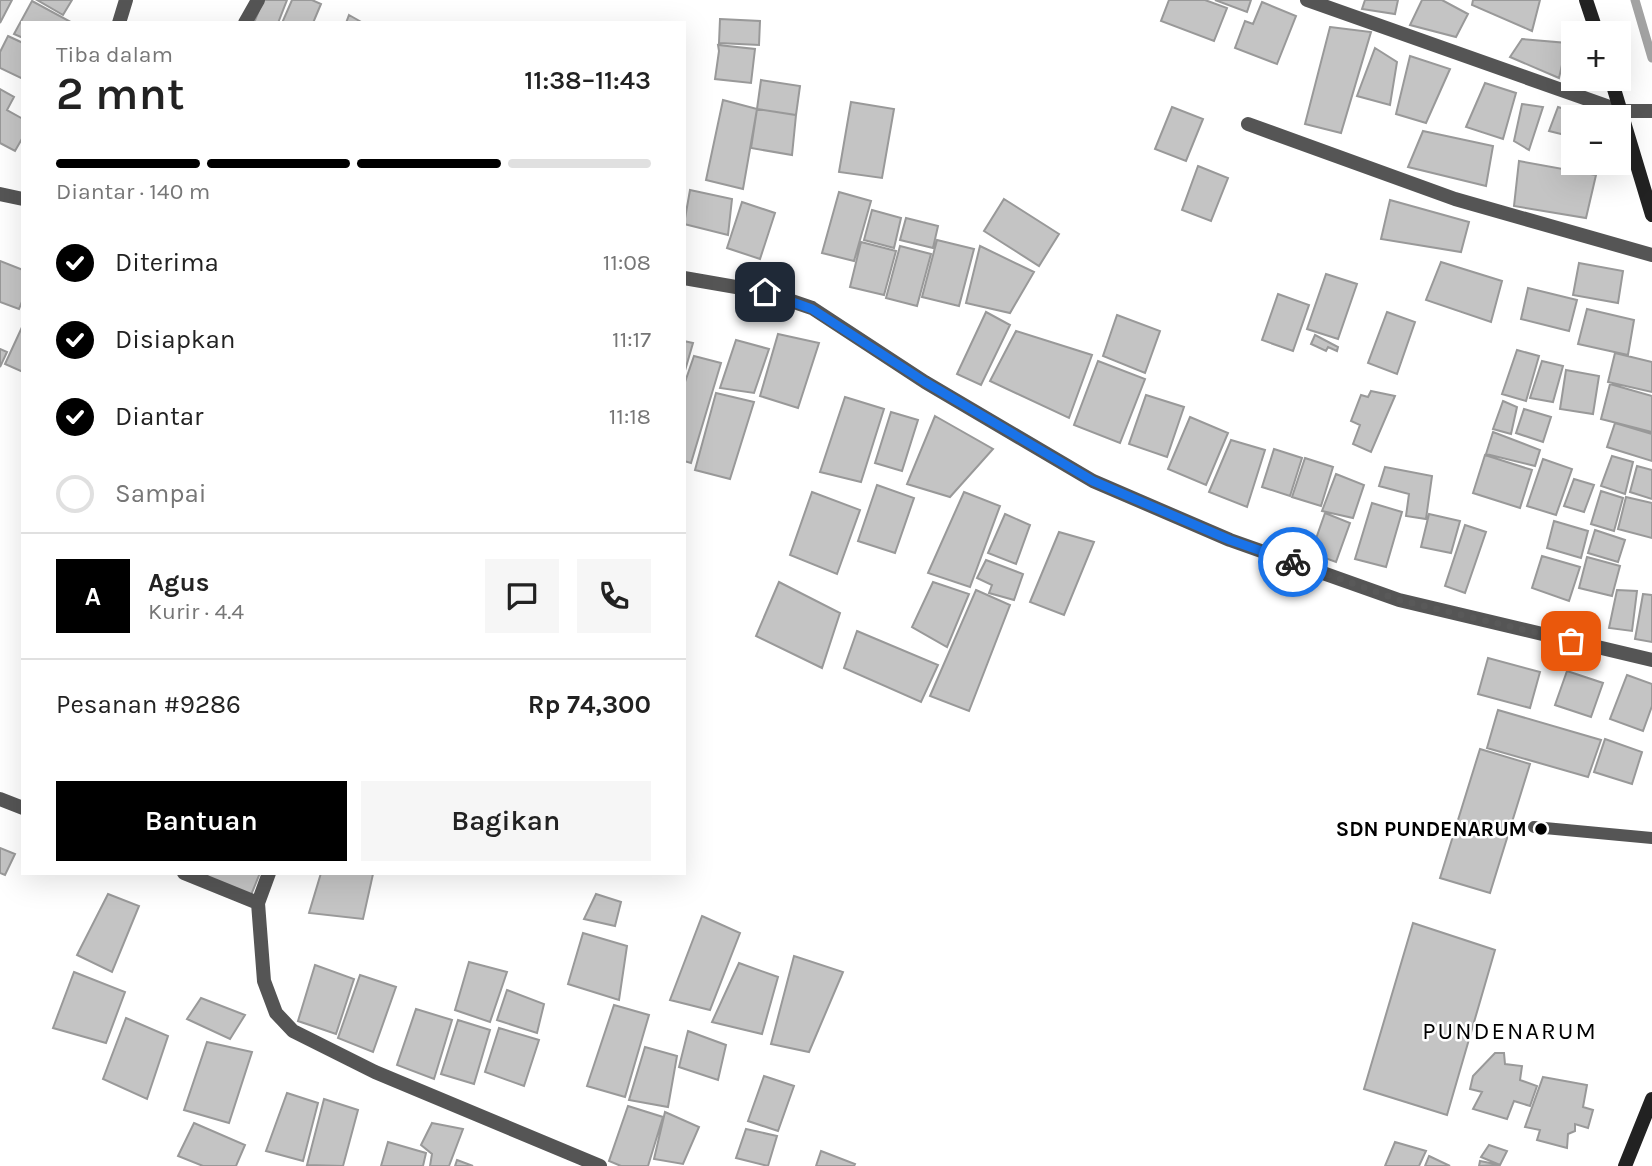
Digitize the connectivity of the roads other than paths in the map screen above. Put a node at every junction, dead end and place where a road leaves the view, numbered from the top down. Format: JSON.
{"nodes":[{"id":1,"x":126,"y":0,"type":"edge"},
{"id":2,"x":258,"y":0,"type":"edge"},
{"id":3,"x":1307,"y":0,"type":"edge"},
{"id":4,"x":1586,"y":0,"type":"edge"},
{"id":5,"x":120,"y":21,"type":"edge"},
{"id":6,"x":246,"y":21,"type":"edge"},
{"id":7,"x":1593,"y":21,"type":"edge"},
{"id":8,"x":1604,"y":105,"type":"edge"},
{"id":9,"x":1631,"y":111,"type":"edge"},
{"id":10,"x":1652,"y":111,"type":"edge"},
{"id":11,"x":1248,"y":124,"type":"dead end"},
{"id":12,"x":1631,"y":145,"type":"edge"},
{"id":13,"x":0,"y":194,"type":"edge"},
{"id":14,"x":21,"y":199,"type":"edge"},
{"id":15,"x":1652,"y":215,"type":"edge"},
{"id":16,"x":1652,"y":255,"type":"edge"},
{"id":17,"x":686,"y":278,"type":"edge"},
{"id":18,"x":1652,"y":660,"type":"edge"},
{"id":19,"x":0,"y":799,"type":"edge"},
{"id":20,"x":21,"y":807,"type":"edge"},
{"id":21,"x":1534,"y":827,"type":"dead end"},
{"id":22,"x":1652,"y":838,"type":"edge"},
{"id":23,"x":189,"y":875,"type":"edge"},
{"id":24,"x":268,"y":875,"type":"edge"},
{"id":25,"x":258,"y":903,"type":"junction"},
{"id":26,"x":1652,"y":1099,"type":"edge"},
{"id":27,"x":600,"y":1166,"type":"edge"},
{"id":28,"x":1625,"y":1166,"type":"edge"}],
"edges":[{"from":1,"to":5,"type":"street"},
{"from":2,"to":6,"type":"street"},
{"from":3,"to":8,"type":"street"},
{"from":4,"to":7,"type":"main road"},
{"from":9,"to":10,"type":"street"},
{"from":11,"to":16,"type":"street"},
{"from":12,"to":15,"type":"main road"},
{"from":13,"to":14,"type":"street"},
{"from":17,"to":18,"type":"street"},
{"from":19,"to":20,"type":"street"},
{"from":21,"to":22,"type":"lane"},
{"from":23,"to":25,"type":"street"},
{"from":24,"to":25,"type":"street"},
{"from":25,"to":27,"type":"street"},
{"from":26,"to":28,"type":"main road"}]}
